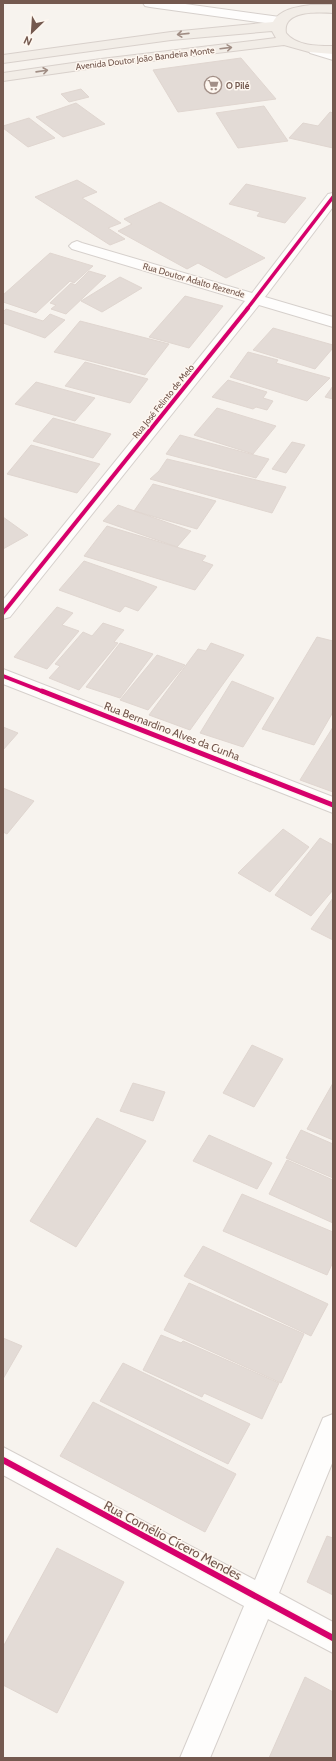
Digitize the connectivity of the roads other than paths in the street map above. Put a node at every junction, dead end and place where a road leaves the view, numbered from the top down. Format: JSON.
{"nodes":[{"id":1,"x":150,"y":3,"type":"edge"},
{"id":2,"x":333,"y":9,"type":"edge"},
{"id":3,"x":279,"y":24,"type":"junction"},
{"id":4,"x":287,"y":41,"type":"junction"},
{"id":5,"x":315,"y":50,"type":"junction"},
{"id":6,"x":333,"y":50,"type":"edge"},
{"id":7,"x":333,"y":56,"type":"edge"},
{"id":8,"x":3,"y":59,"type":"edge"},
{"id":9,"x":3,"y":77,"type":"edge"},
{"id":10,"x":333,"y":197,"type":"edge"},
{"id":11,"x":77,"y":246,"type":"dead end"},
{"id":12,"x":255,"y":298,"type":"junction"},
{"id":13,"x":333,"y":322,"type":"edge"},
{"id":14,"x":3,"y":613,"type":"edge"},
{"id":15,"x":3,"y":676,"type":"edge"},
{"id":16,"x":333,"y":805,"type":"edge"},
{"id":17,"x":333,"y":1427,"type":"edge"},
{"id":18,"x":3,"y":1460,"type":"edge"},
{"id":19,"x":260,"y":1599,"type":"junction"},
{"id":20,"x":333,"y":1638,"type":"edge"},
{"id":21,"x":194,"y":1758,"type":"edge"}],
"edges":[{"from":1,"to":3,"type":"street"},
{"from":2,"to":3,"type":"main road"},
{"from":3,"to":4,"type":"main road"},
{"from":3,"to":8,"type":"main road","name":"Avenida Doutor João Bandeira Monte","one_way":true},
{"from":4,"to":5,"type":"main road"},
{"from":9,"to":4,"type":"main road","name":"Avenida Doutor João Bandeira Monte","one_way":true},
{"from":5,"to":6,"type":"main road"},
{"from":5,"to":7,"type":"street"},
{"from":10,"to":12,"type":"street","name":"Rua José Felinto de Melo"},
{"from":11,"to":12,"type":"street","name":"Rua Doutor Adalto Rezende"},
{"from":12,"to":13,"type":"street","name":"Rua Doutor Adalto Rezende"},
{"from":12,"to":14,"type":"street","name":"Rua José Felinto de Melo"},
{"from":15,"to":16,"type":"street","name":"Rua Bernardino Alves da Cunha"},
{"from":17,"to":19,"type":"street"},
{"from":18,"to":19,"type":"street","name":"Rua Cornélio Cícero Mendes"},
{"from":19,"to":20,"type":"street","name":"Rua Cornélio Cícero Mendes"},
{"from":19,"to":21,"type":"street"}]}
